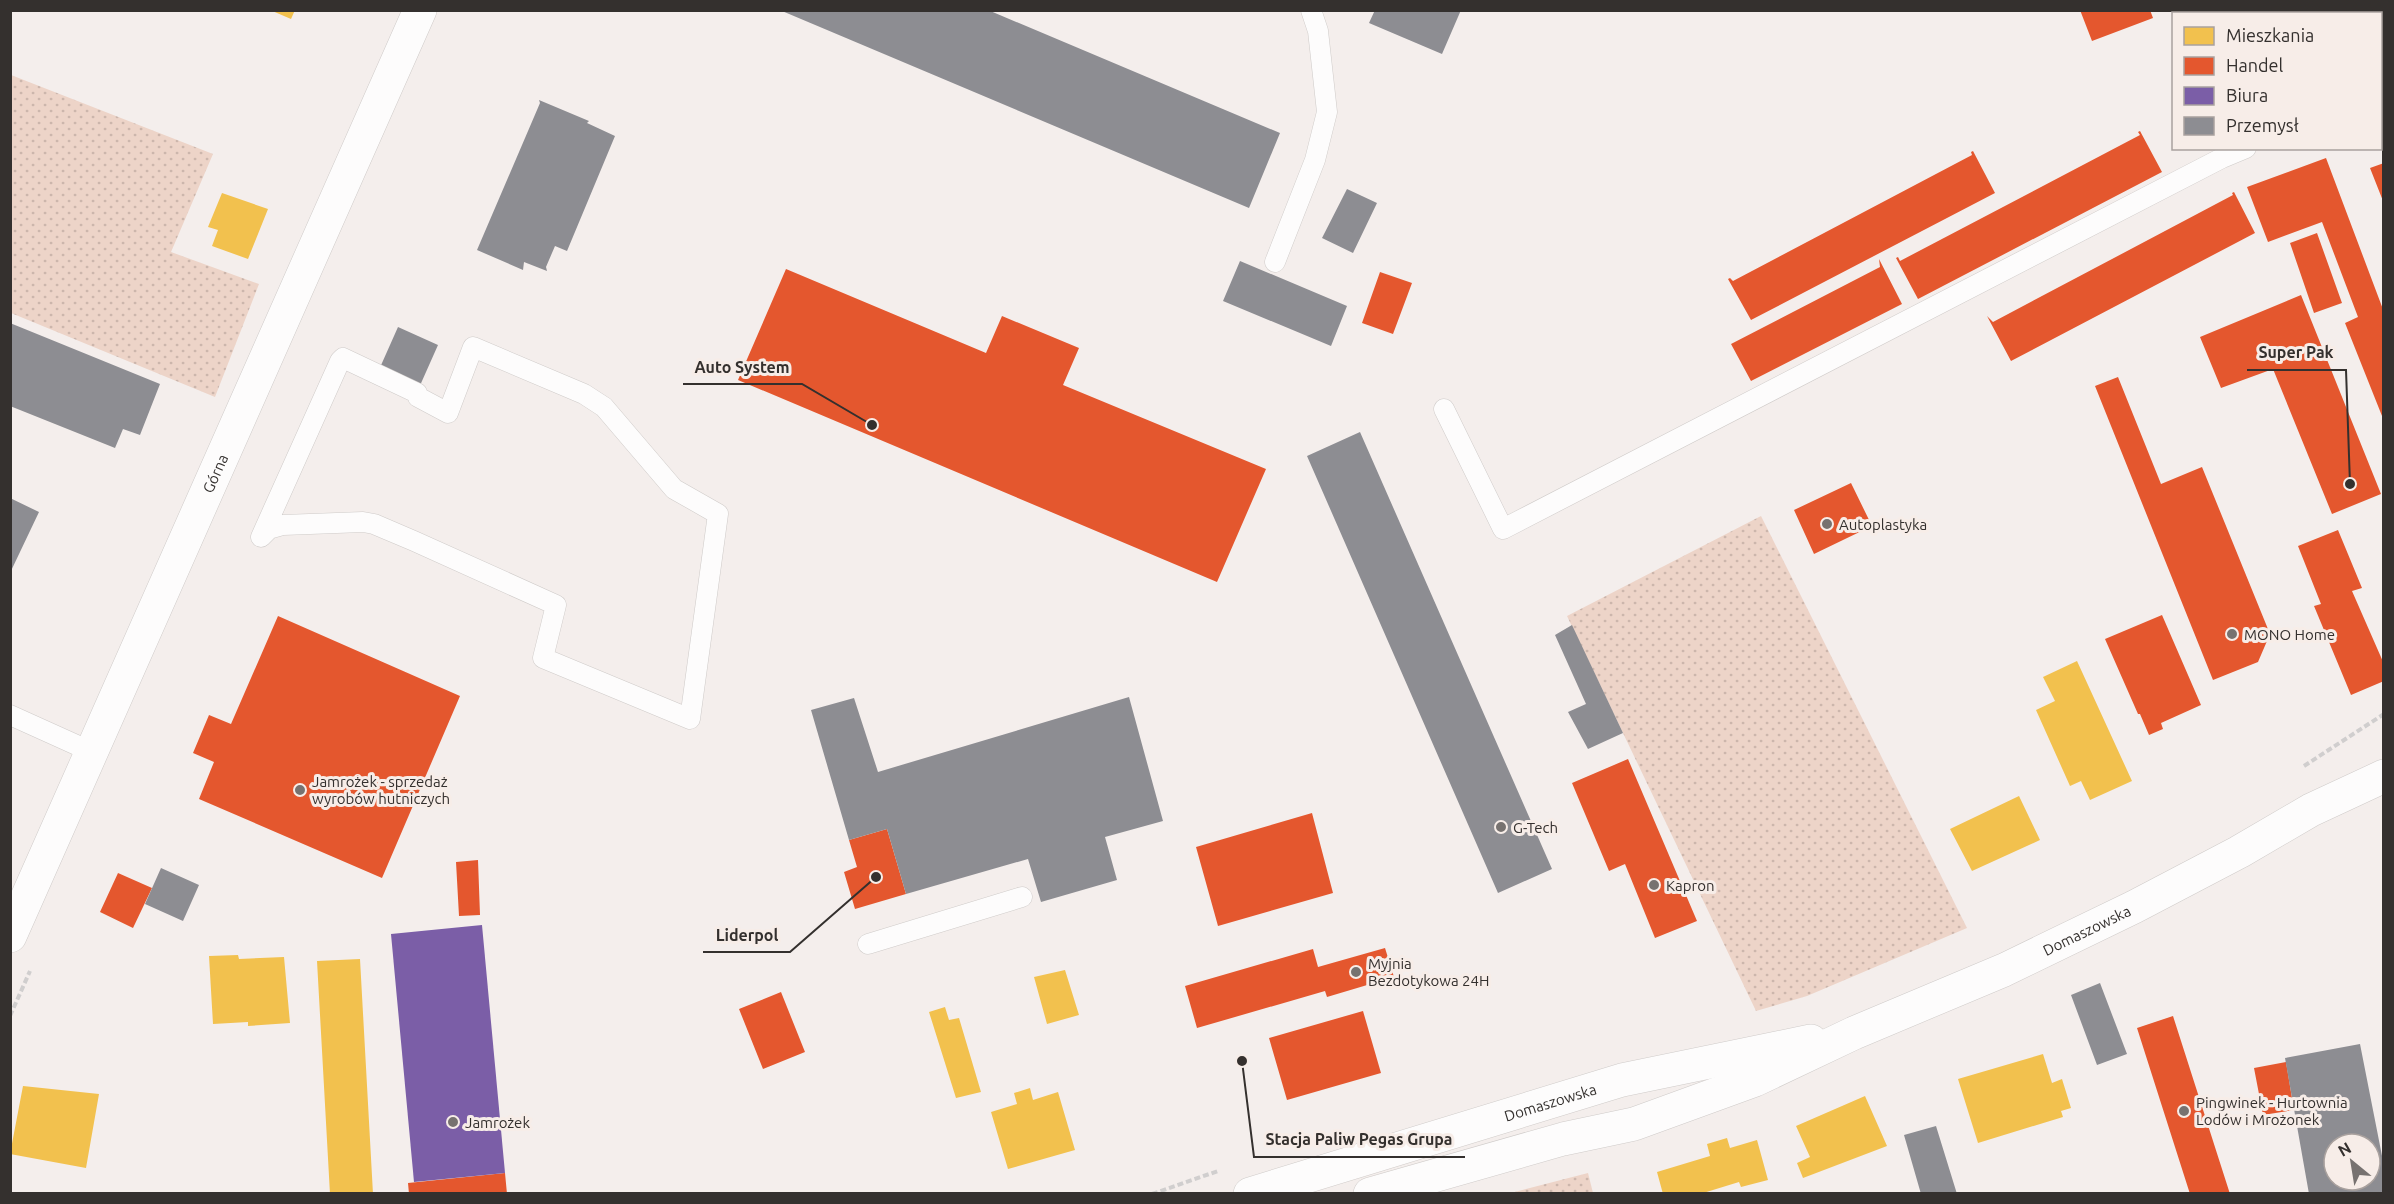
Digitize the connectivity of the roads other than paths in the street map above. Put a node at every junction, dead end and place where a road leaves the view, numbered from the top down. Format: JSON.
{"nodes":[{"id":1,"x":420,"y":10,"type":"edge"},
{"id":2,"x":1311,"y":10,"type":"edge"},
{"id":3,"x":2241,"y":150,"type":"edge"},
{"id":4,"x":1275,"y":262,"type":"dead end"},
{"id":5,"x":1444,"y":409,"type":"dead end"},
{"id":6,"x":718,"y":514,"type":"joint"},
{"id":7,"x":10,"y":715,"type":"edge"},
{"id":8,"x":92,"y":752,"type":"junction"},
{"id":9,"x":2384,"y":755,"type":"edge"},
{"id":10,"x":2384,"y":776,"type":"edge"},
{"id":11,"x":2311,"y":810,"type":"junction"},
{"id":12,"x":1022,"y":897,"type":"dead end"},
{"id":13,"x":10,"y":936,"type":"edge"},
{"id":14,"x":868,"y":944,"type":"dead end"},
{"id":15,"x":1854,"y":1033,"type":"junction"},
{"id":16,"x":1250,"y":1194,"type":"edge"},
{"id":17,"x":1370,"y":1194,"type":"edge"}],
"edges":[{"from":1,"to":8,"type":"street","name":"Górna"},
{"from":2,"to":4,"type":"lane"},
{"from":3,"to":5,"type":"lane"},
{"from":6,"to":6,"type":"lane"},
{"from":7,"to":8,"type":"lane"},
{"from":8,"to":13,"type":"street","name":"Górna"},
{"from":9,"to":11,"type":"street","name":"Domaszowska"},
{"from":10,"to":11,"type":"street","name":"Domaszowska"},
{"from":11,"to":15,"type":"street","name":"Domaszowska"},
{"from":12,"to":14,"type":"lane"},
{"from":15,"to":16,"type":"street","name":"Domaszowska"},
{"from":15,"to":17,"type":"street","name":"Domaszowska"}]}
